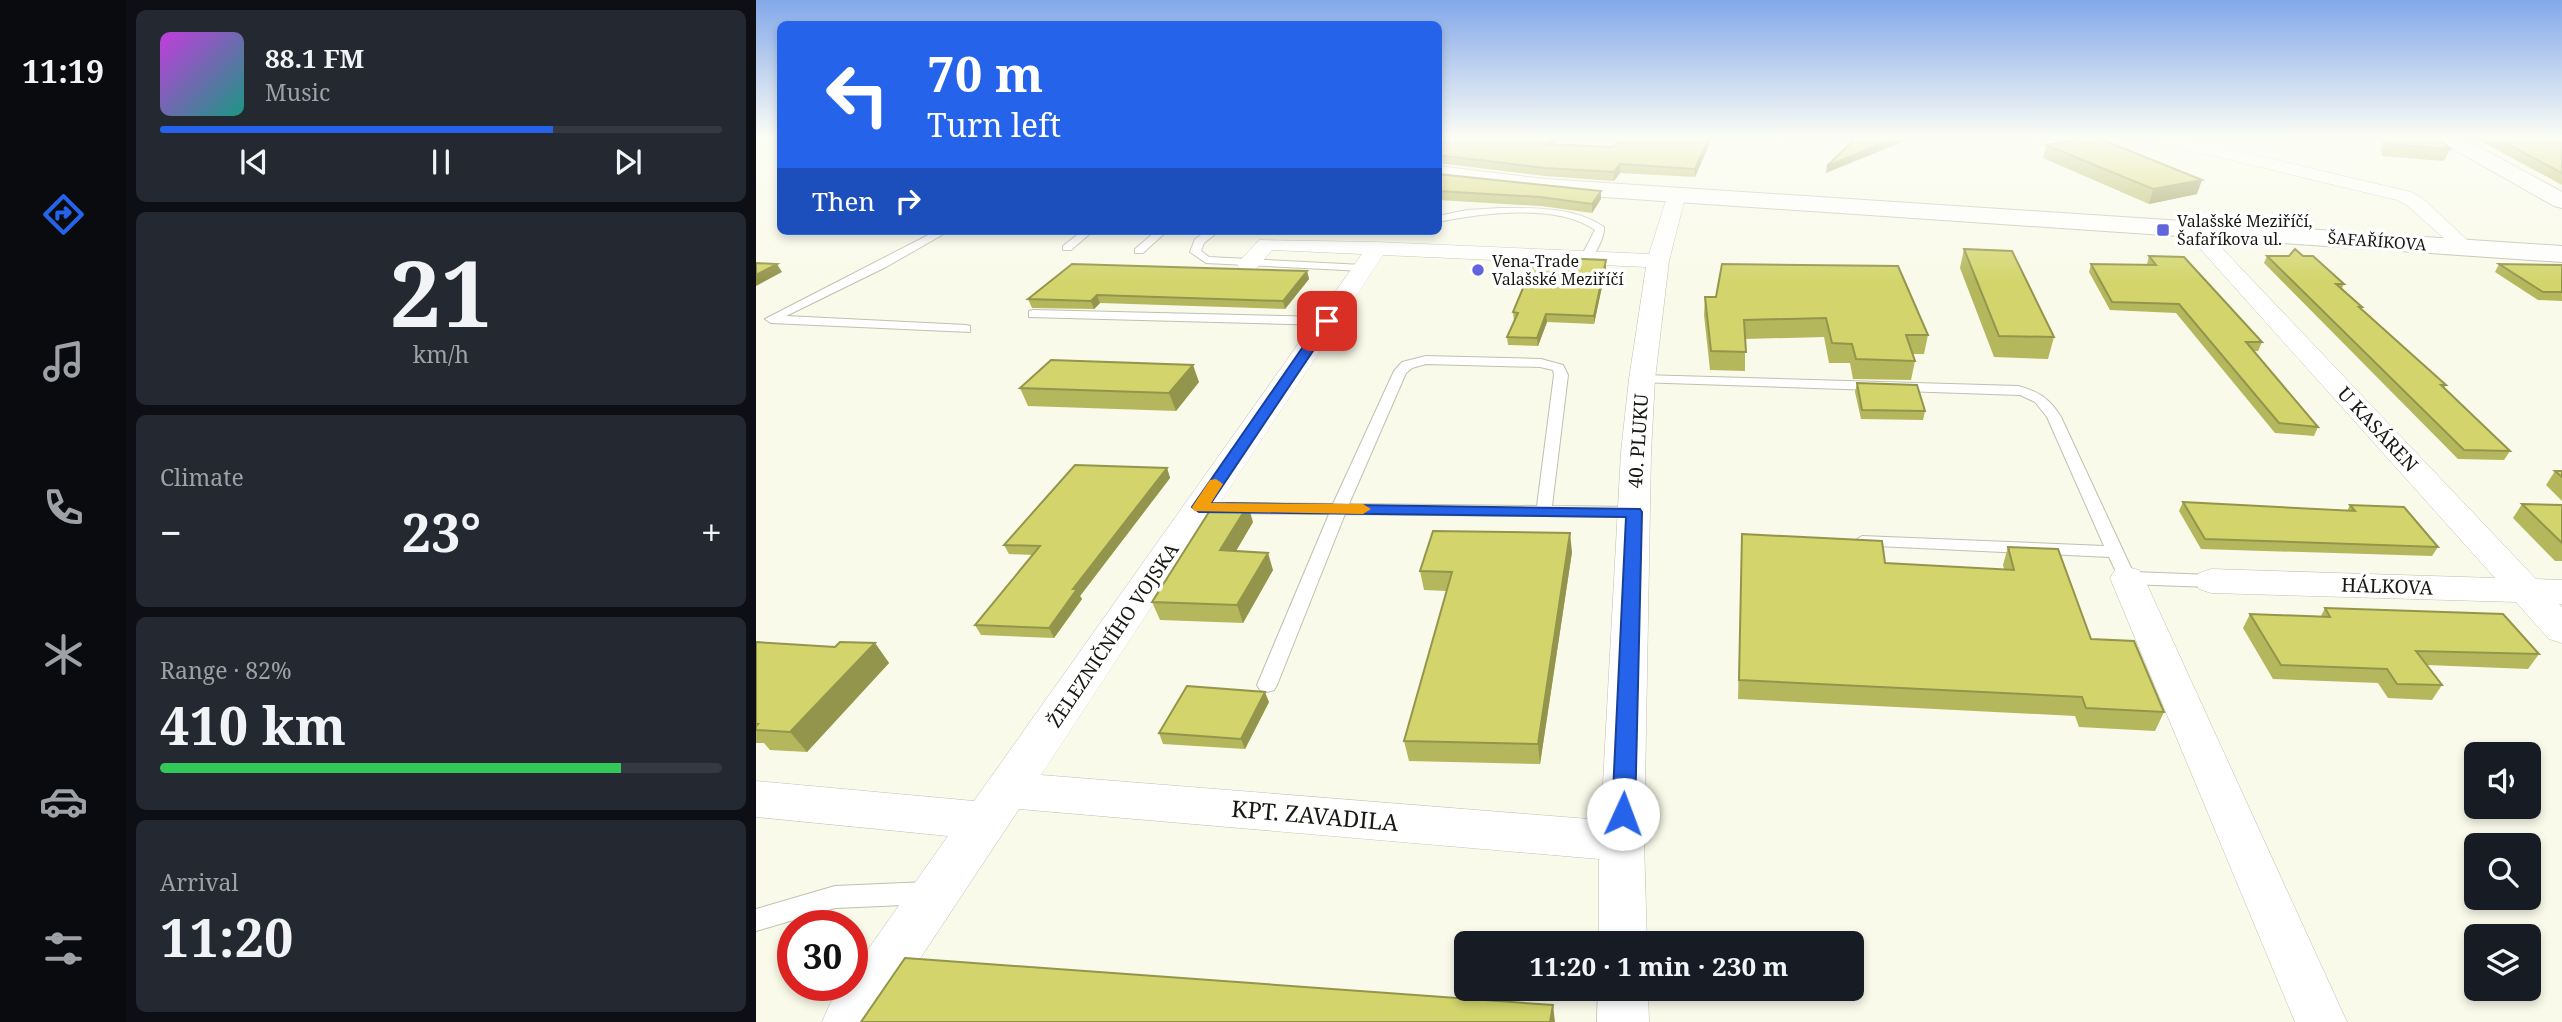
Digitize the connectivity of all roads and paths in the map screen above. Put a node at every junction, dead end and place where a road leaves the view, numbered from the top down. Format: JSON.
{"nodes":[{"id":1,"x":1557,"y":186,"type":"edge"},
{"id":2,"x":2361,"y":186,"type":"edge"},
{"id":3,"x":2534,"y":186,"type":"edge"},
{"id":4,"x":1677,"y":194,"type":"junction"},
{"id":5,"x":2562,"y":201,"type":"edge"},
{"id":6,"x":1442,"y":218,"type":"edge"},
{"id":7,"x":2193,"y":229,"type":"junction"},
{"id":8,"x":937,"y":235,"type":"edge"},
{"id":9,"x":1083,"y":235,"type":"edge"},
{"id":10,"x":1157,"y":235,"type":"edge"},
{"id":11,"x":1208,"y":235,"type":"edge"},
{"id":12,"x":2465,"y":247,"type":"junction"},
{"id":13,"x":1067,"y":248,"type":"dead end"},
{"id":14,"x":1139,"y":251,"type":"dead end"},
{"id":15,"x":2562,"y":254,"type":"edge"},
{"id":16,"x":1588,"y":257,"type":"junction"},
{"id":17,"x":1370,"y":258,"type":"junction"},
{"id":18,"x":1658,"y":261,"type":"junction"},
{"id":19,"x":1248,"y":264,"type":"joint"},
{"id":20,"x":1032,"y":314,"type":"dead end"},
{"id":21,"x":1327,"y":321,"type":"junction"},
{"id":22,"x":966,"y":329,"type":"dead end"},
{"id":23,"x":1642,"y":379,"type":"junction"},
{"id":24,"x":1199,"y":507,"type":"junction"},
{"id":25,"x":1339,"y":509,"type":"junction"},
{"id":26,"x":1544,"y":511,"type":"junction"},
{"id":27,"x":1634,"y":512,"type":"junction"},
{"id":28,"x":1846,"y":540,"type":"edge"},
{"id":29,"x":2121,"y":565,"type":"junction"},
{"id":30,"x":2211,"y":581,"type":"joint"},
{"id":31,"x":2526,"y":591,"type":"junction"},
{"id":32,"x":2562,"y":592,"type":"edge"},
{"id":33,"x":2562,"y":630,"type":"edge"},
{"id":34,"x":1267,"y":685,"type":"dead end"},
{"id":35,"x":756,"y":799,"type":"edge"},
{"id":36,"x":996,"y":805,"type":"junction"},
{"id":37,"x":1622,"y":841,"type":"junction"},
{"id":38,"x":936,"y":893,"type":"junction"},
{"id":39,"x":756,"y":920,"type":"edge"},
{"id":40,"x":1623,"y":931,"type":"edge"},
{"id":41,"x":1623,"y":1001,"type":"edge"},
{"id":42,"x":848,"y":1022,"type":"edge"},
{"id":43,"x":1623,"y":1022,"type":"edge"},
{"id":44,"x":2321,"y":1022,"type":"edge"}],
"edges":[{"from":1,"to":4,"type":"street","name":"ŠAFAŘÍKOVA"},
{"from":2,"to":12,"type":"street"},
{"from":3,"to":5,"type":"street"},
{"from":4,"to":7,"type":"street","name":"ŠAFAŘÍKOVA"},
{"from":4,"to":18,"type":"street","name":"40. PLUKU"},
{"from":6,"to":16,"type":"lane"},
{"from":7,"to":12,"type":"street","name":"ŠAFAŘÍKOVA"},
{"from":7,"to":31,"type":"street","name":"U KASÁREN"},
{"from":8,"to":22,"type":"lane"},
{"from":9,"to":13,"type":"lane"},
{"from":10,"to":14,"type":"lane"},
{"from":11,"to":19,"type":"lane"},
{"from":12,"to":15,"type":"street","name":"ŠAFAŘÍKOVA"},
{"from":16,"to":17,"type":"street"},
{"from":16,"to":18,"type":"street"},
{"from":17,"to":19,"type":"street"},
{"from":17,"to":21,"type":"street","name":"ŽELEZNIČNÍHO VOJSKA"},
{"from":18,"to":23,"type":"street","name":"40. PLUKU"},
{"from":20,"to":21,"type":"lane"},
{"from":21,"to":24,"type":"street","name":"ŽELEZNIČNÍHO VOJSKA"},
{"from":23,"to":27,"type":"street","name":"40. PLUKU"},
{"from":23,"to":29,"type":"lane"},
{"from":24,"to":25,"type":"lane"},
{"from":24,"to":36,"type":"street","name":"ŽELEZNIČNÍHO VOJSKA"},
{"from":25,"to":26,"type":"lane"},
{"from":25,"to":26,"type":"lane"},
{"from":25,"to":34,"type":"lane"},
{"from":26,"to":27,"type":"lane"},
{"from":27,"to":37,"type":"street","name":"40. PLUKU"},
{"from":28,"to":29,"type":"lane"},
{"from":29,"to":30,"type":"lane"},
{"from":29,"to":44,"type":"street"},
{"from":30,"to":31,"type":"street","name":"HÁLKOVA"},
{"from":31,"to":32,"type":"street","name":"HÁLKOVA"},
{"from":31,"to":33,"type":"street","name":"U KASÁREN"},
{"from":35,"to":36,"type":"street","name":"KPT. ZAVADILA"},
{"from":36,"to":37,"type":"street","name":"KPT. ZAVADILA"},
{"from":36,"to":38,"type":"street","name":"ŽELEZNIČNÍHO VOJSKA"},
{"from":37,"to":40,"type":"street","name":"40. PLUKU"},
{"from":38,"to":39,"type":"lane"},
{"from":38,"to":42,"type":"street","name":"ŽELEZNIČNÍHO VOJSKA"},
{"from":41,"to":43,"type":"street"}]}
